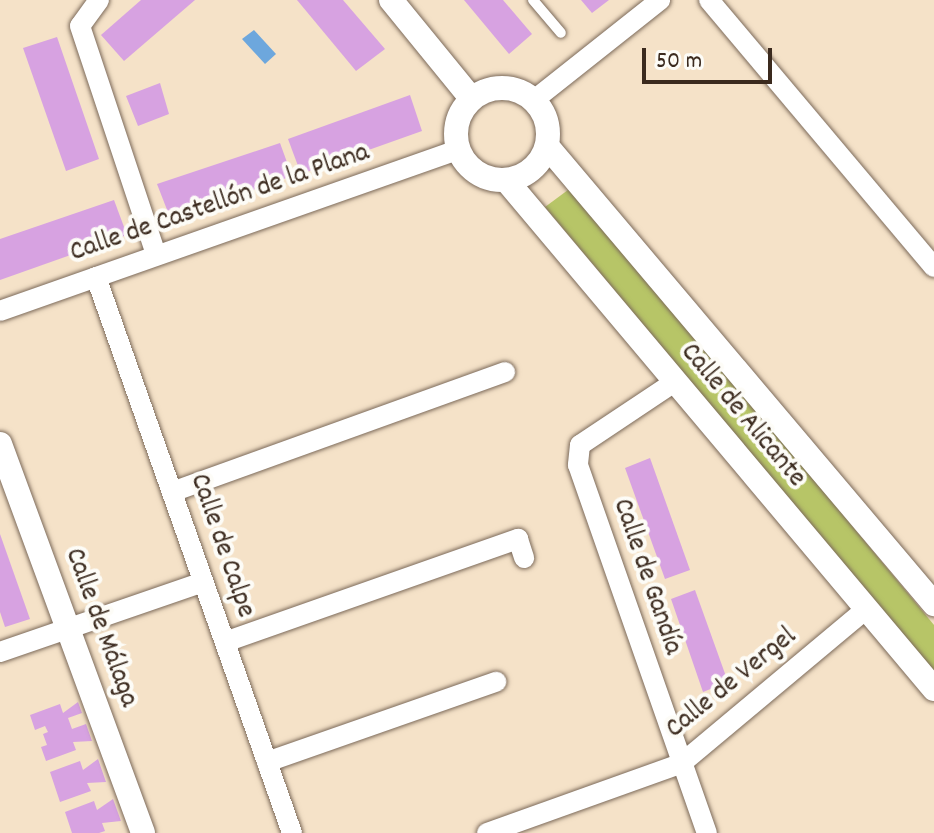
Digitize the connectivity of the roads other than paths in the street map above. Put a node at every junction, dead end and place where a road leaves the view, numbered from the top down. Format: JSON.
{"nodes":[{"id":1,"x":99,"y":0,"type":"edge"},
{"id":2,"x":391,"y":0,"type":"edge"},
{"id":3,"x":533,"y":0,"type":"edge"},
{"id":4,"x":659,"y":0,"type":"edge"},
{"id":5,"x":709,"y":0,"type":"edge"},
{"id":6,"x":561,"y":33,"type":"dead end"},
{"id":7,"x":471,"y":98,"type":"junction"},
{"id":8,"x":534,"y":100,"type":"junction"},
{"id":9,"x":547,"y":146,"type":"junction"},
{"id":10,"x":458,"y":150,"type":"junction"},
{"id":11,"x":506,"y":180,"type":"junction"},
{"id":12,"x":156,"y":255,"type":"junction"},
{"id":13,"x":934,"y":267,"type":"edge"},
{"id":14,"x":96,"y":277,"type":"junction"},
{"id":15,"x":0,"y":311,"type":"edge"},
{"id":16,"x":505,"y":372,"type":"dead end"},
{"id":17,"x":673,"y":383,"type":"junction"},
{"id":18,"x":0,"y":444,"type":"edge"},
{"id":19,"x":172,"y":492,"type":"junction"},
{"id":20,"x":524,"y":558,"type":"dead end"},
{"id":21,"x":203,"y":582,"type":"junction"},
{"id":22,"x":934,"y":604,"type":"edge"},
{"id":23,"x":866,"y":609,"type":"junction"},
{"id":24,"x":69,"y":628,"type":"junction"},
{"id":25,"x":225,"y":642,"type":"junction"},
{"id":26,"x":0,"y":652,"type":"edge"},
{"id":27,"x":496,"y":682,"type":"dead end"},
{"id":28,"x":934,"y":689,"type":"edge"},
{"id":29,"x":267,"y":762,"type":"junction"},
{"id":30,"x":682,"y":763,"type":"junction"},
{"id":31,"x":143,"y":833,"type":"edge"},
{"id":32,"x":292,"y":833,"type":"edge"},
{"id":33,"x":487,"y":833,"type":"edge"},
{"id":34,"x":707,"y":833,"type":"edge"}],
"edges":[{"from":1,"to":12,"type":"street"},
{"from":2,"to":7,"type":"street"},
{"from":3,"to":6,"type":"lane"},
{"from":4,"to":8,"type":"street"},
{"from":5,"to":13,"type":"street"},
{"from":7,"to":8,"type":"street"},
{"from":7,"to":10,"type":"street"},
{"from":8,"to":9,"type":"street"},
{"from":9,"to":11,"type":"street"},
{"from":9,"to":22,"type":"street","name":"Calle de Alicante"},
{"from":10,"to":11,"type":"street"},
{"from":10,"to":12,"type":"street","name":"Calle de Castellón de la Plana"},
{"from":11,"to":17,"type":"street","name":"Calle de Alicante"},
{"from":12,"to":14,"type":"street","name":"Calle de Castellón de la Plana"},
{"from":14,"to":15,"type":"street","name":"Calle de Castellón de la Plana"},
{"from":14,"to":19,"type":"street","name":"Calle de Calpe"},
{"from":16,"to":19,"type":"street"},
{"from":17,"to":23,"type":"street","name":"Calle de Alicante"},
{"from":17,"to":30,"type":"street","name":"Calle de Gandía"},
{"from":18,"to":24,"type":"street","name":"Calle de Málaga"},
{"from":19,"to":21,"type":"street","name":"Calle de Calpe"},
{"from":20,"to":25,"type":"street"},
{"from":21,"to":24,"type":"street"},
{"from":21,"to":25,"type":"street","name":"Calle de Calpe"},
{"from":23,"to":28,"type":"street","name":"Calle de Alicante"},
{"from":23,"to":30,"type":"street","name":"Calle de Vergel"},
{"from":24,"to":26,"type":"street"},
{"from":24,"to":31,"type":"street","name":"Calle de Málaga"},
{"from":25,"to":29,"type":"street","name":"Calle de Calpe"},
{"from":27,"to":29,"type":"street"},
{"from":29,"to":32,"type":"street","name":"Calle de Calpe"},
{"from":30,"to":33,"type":"street","name":"Calle de Vergel"},
{"from":30,"to":34,"type":"street","name":"Calle de Gandía"}]}
